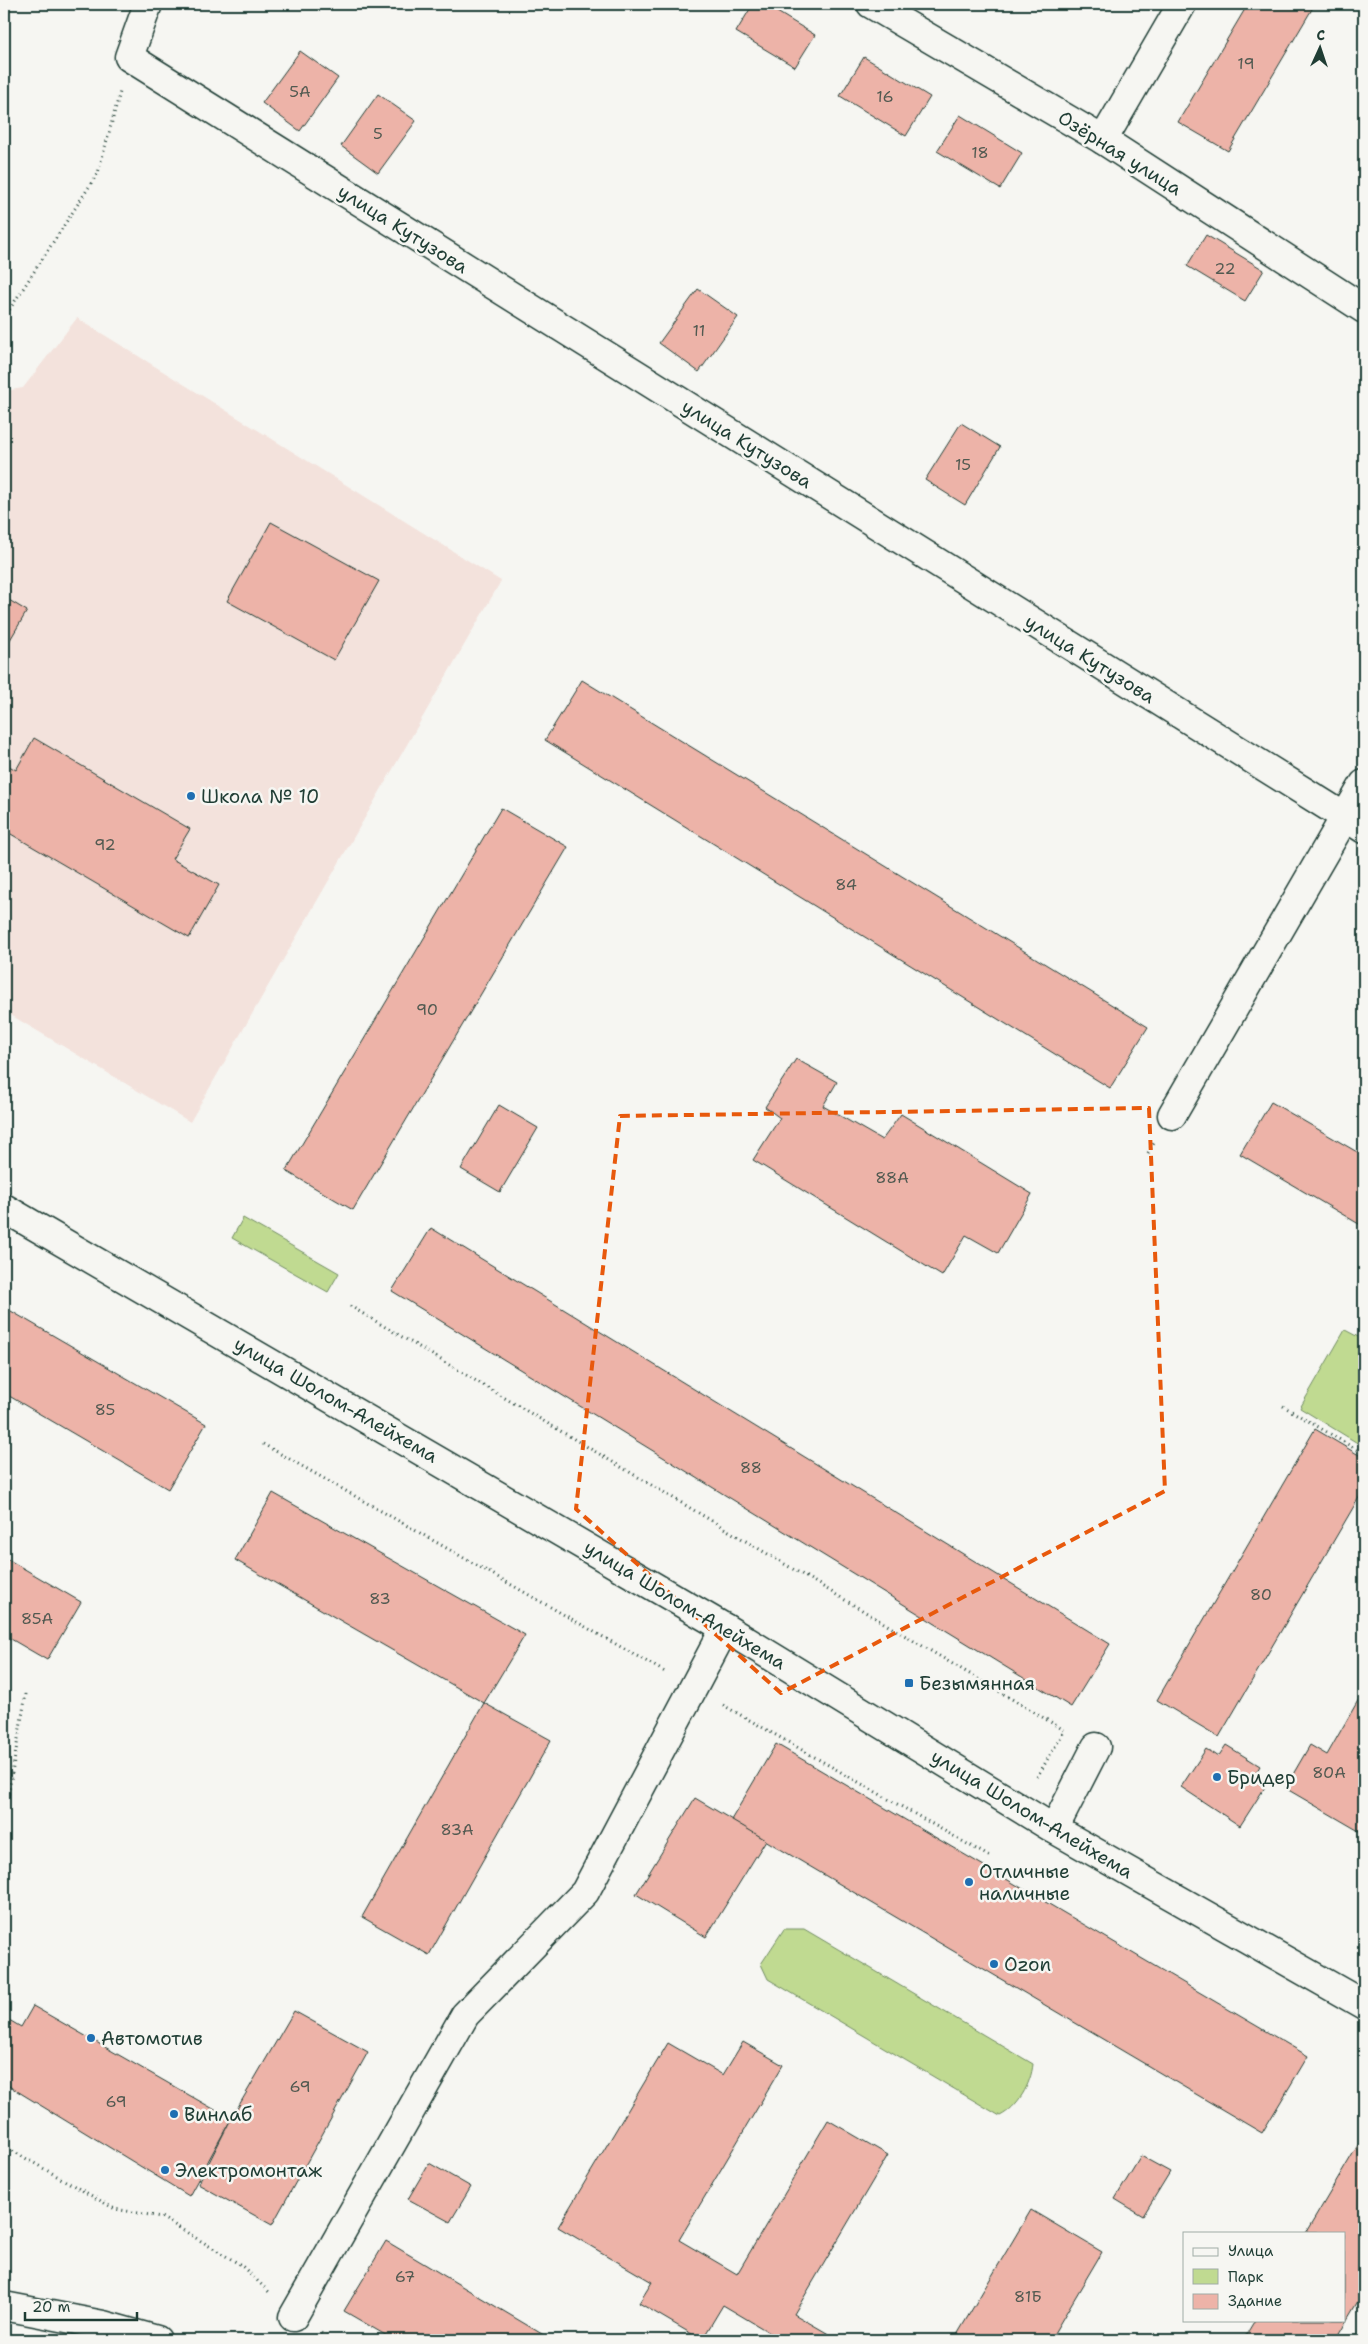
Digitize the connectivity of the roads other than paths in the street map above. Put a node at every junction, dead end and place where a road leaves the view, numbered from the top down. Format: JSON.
{"nodes":[{"id":1,"x":148,"y":4,"type":"edge"},
{"id":2,"x":871,"y":4,"type":"edge"},
{"id":3,"x":1182,"y":4,"type":"edge"},
{"id":4,"x":1103,"y":140,"type":"junction"},
{"id":5,"x":1364,"y":309,"type":"edge"},
{"id":6,"x":1364,"y":784,"type":"edge"},
{"id":7,"x":1354,"y":824,"type":"edge"},
{"id":8,"x":1172,"y":1115,"type":"dead end"},
{"id":9,"x":4,"y":1208,"type":"edge"},
{"id":10,"x":726,"y":1628,"type":"junction"},
{"id":11,"x":1096,"y":1747,"type":"dead end"},
{"id":12,"x":1054,"y":1829,"type":"junction"},
{"id":13,"x":1364,"y":2005,"type":"edge"},
{"id":14,"x":4,"y":2306,"type":"edge"},
{"id":15,"x":293,"y":2317,"type":"road end"},
{"id":16,"x":157,"y":2340,"type":"edge"}],
"edges":[{"from":1,"to":7,"type":"main road","name":"улица Кутузова"},
{"from":2,"to":4,"type":"main road","name":"Озёрная улица"},
{"from":3,"to":4,"type":"main road"},
{"from":4,"to":5,"type":"main road","name":"Озёрная улица"},
{"from":6,"to":7,"type":"main road"},
{"from":7,"to":8,"type":"main road"},
{"from":9,"to":10,"type":"main road","name":"улица Шолом-Алейхема"},
{"from":10,"to":12,"type":"main road","name":"улица Шолом-Алейхема"},
{"from":10,"to":15,"type":"main road"},
{"from":11,"to":12,"type":"main road"},
{"from":12,"to":13,"type":"main road","name":"улица Шолом-Алейхема"},
{"from":14,"to":16,"type":"main road"}]}
